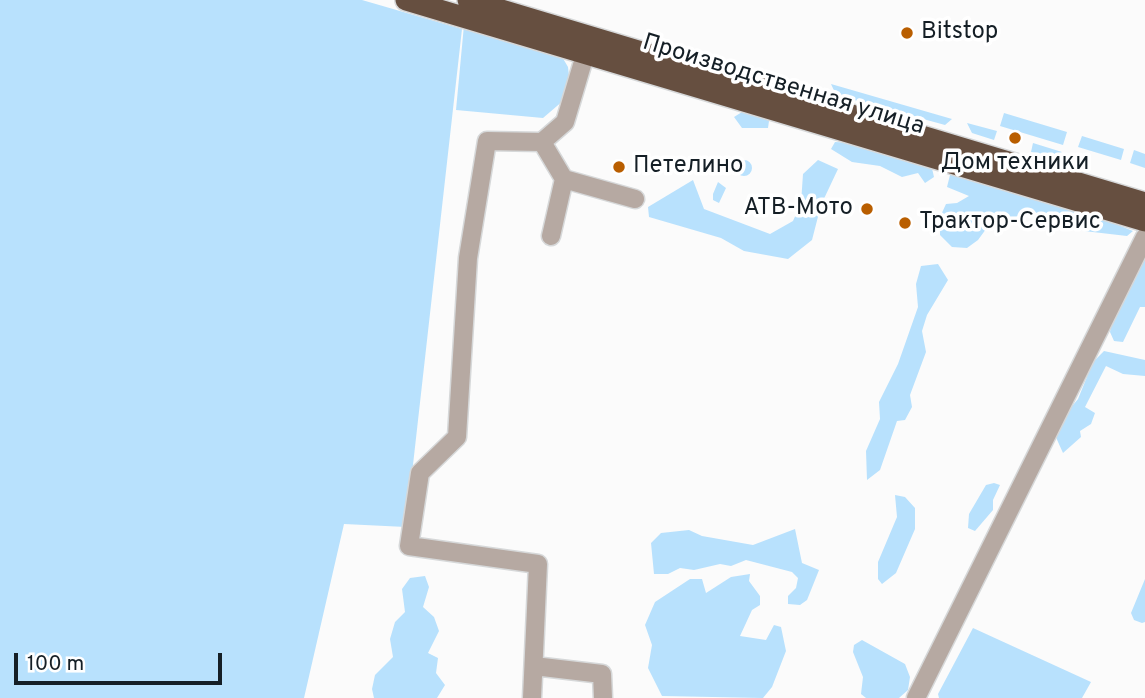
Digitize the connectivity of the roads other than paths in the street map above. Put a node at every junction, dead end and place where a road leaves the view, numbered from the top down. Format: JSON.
{"nodes":[{"id":1,"x":406,"y":0,"type":"edge"},
{"id":2,"x":468,"y":0,"type":"edge"},
{"id":3,"x":585,"y":55,"type":"junction"},
{"id":4,"x":542,"y":142,"type":"junction"},
{"id":5,"x":564,"y":179,"type":"junction"},
{"id":6,"x":635,"y":199,"type":"dead end"},
{"id":7,"x":1145,"y":203,"type":"edge"},
{"id":8,"x":1145,"y":221,"type":"edge"},
{"id":9,"x":551,"y":236,"type":"dead end"},
{"id":10,"x":1145,"y":237,"type":"edge"},
{"id":11,"x":534,"y":666,"type":"junction"},
{"id":12,"x":532,"y":698,"type":"edge"},
{"id":13,"x":603,"y":698,"type":"edge"},
{"id":14,"x":916,"y":698,"type":"edge"}],
"edges":[{"from":1,"to":3,"type":"highway","name":"Производственная улица"},
{"from":2,"to":7,"type":"highway","name":"Производственная улица"},
{"from":3,"to":4,"type":"street"},
{"from":3,"to":8,"type":"highway","name":"Производственная улица"},
{"from":4,"to":5,"type":"street"},
{"from":4,"to":11,"type":"street"},
{"from":5,"to":6,"type":"street"},
{"from":5,"to":9,"type":"street"},
{"from":10,"to":14,"type":"street"},
{"from":11,"to":12,"type":"street"},
{"from":11,"to":13,"type":"street"}]}
